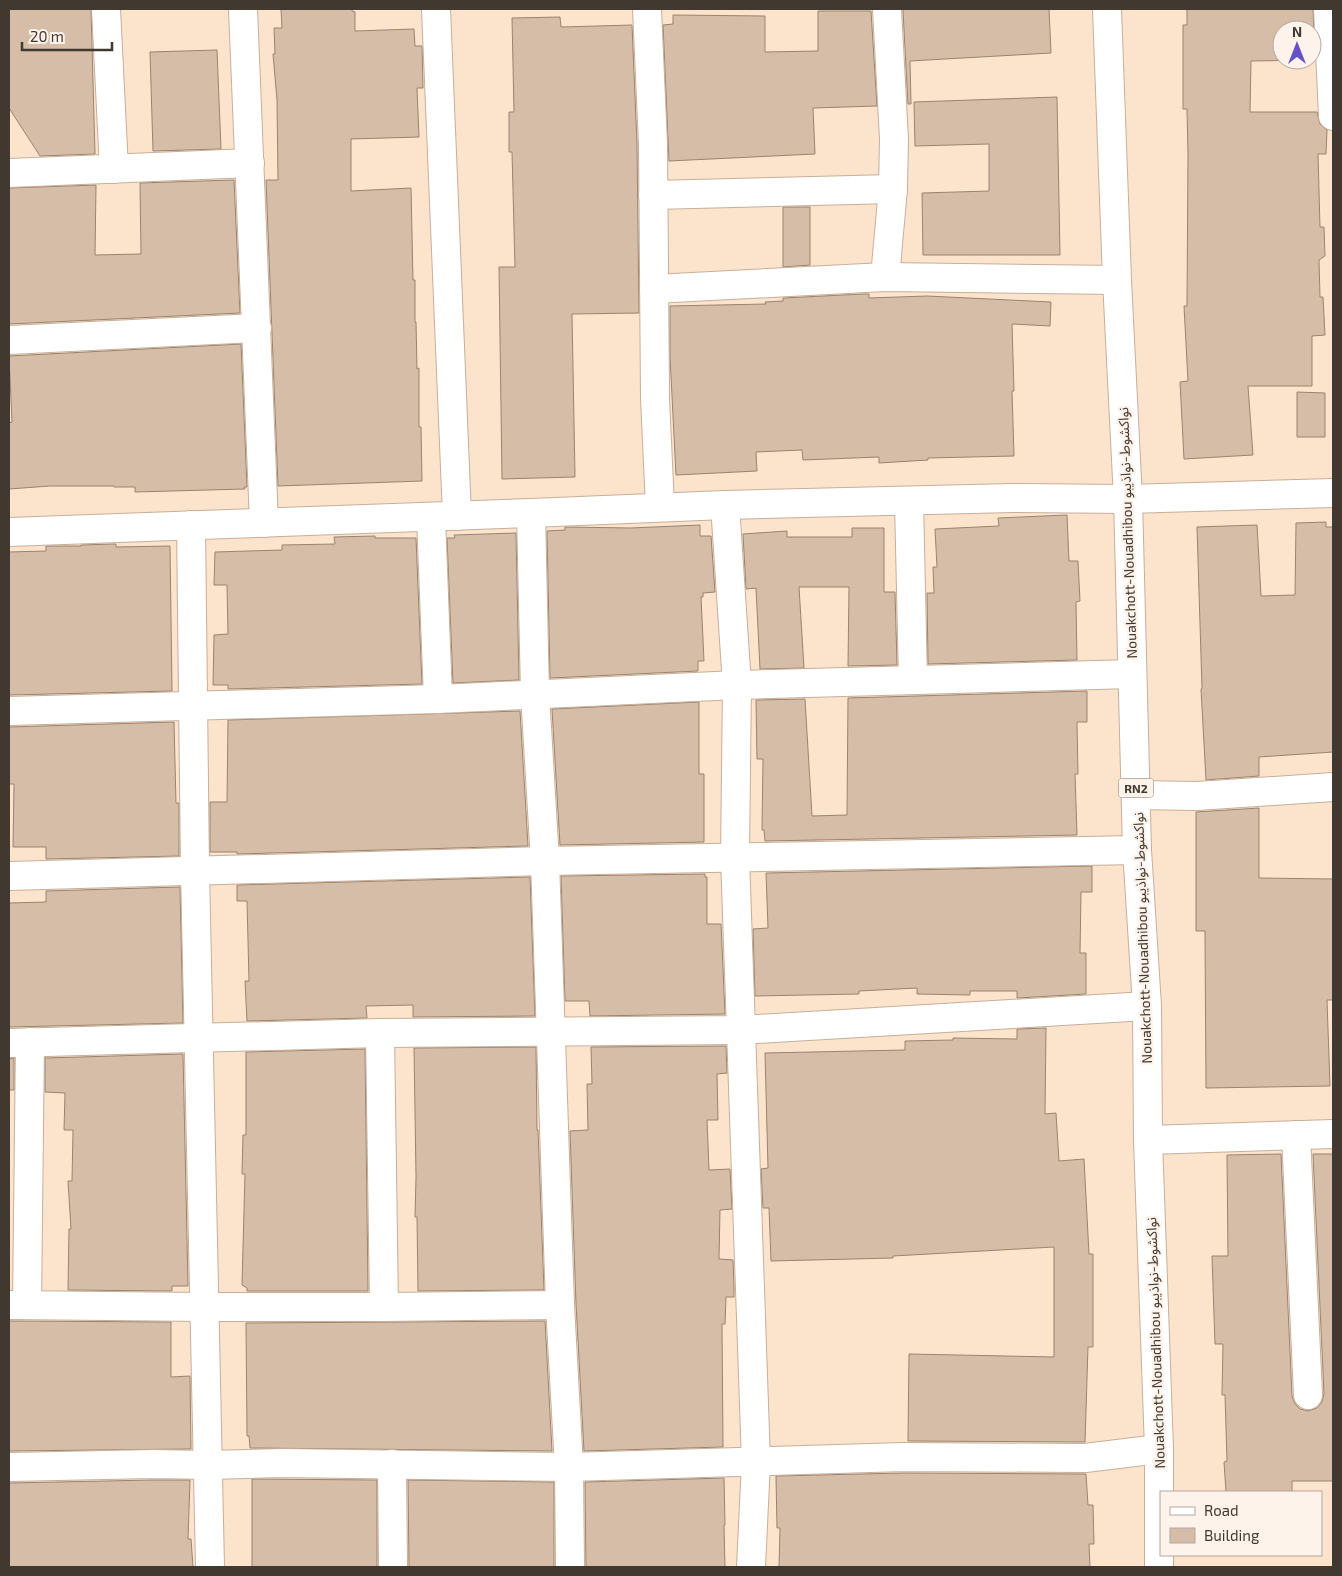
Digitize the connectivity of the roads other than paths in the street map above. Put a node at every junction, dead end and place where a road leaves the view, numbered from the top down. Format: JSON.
{"nodes":[{"id":1,"x":106,"y":9,"type":"edge"},
{"id":2,"x":243,"y":9,"type":"edge"},
{"id":3,"x":436,"y":9,"type":"edge"},
{"id":4,"x":647,"y":9,"type":"edge"},
{"id":5,"x":887,"y":9,"type":"edge"},
{"id":6,"x":1107,"y":9,"type":"edge"},
{"id":7,"x":1328,"y":9,"type":"edge"},
{"id":8,"x":1333,"y":116,"type":"edge"},
{"id":9,"x":250,"y":163,"type":"junction"},
{"id":10,"x":114,"y":169,"type":"junction"},
{"id":11,"x":9,"y":173,"type":"edge"},
{"id":12,"x":894,"y":189,"type":"junction"},
{"id":13,"x":653,"y":195,"type":"junction"},
{"id":14,"x":886,"y":277,"type":"junction"},
{"id":15,"x":1116,"y":280,"type":"junction"},
{"id":16,"x":654,"y":289,"type":"junction"},
{"id":17,"x":257,"y":328,"type":"junction"},
{"id":18,"x":9,"y":340,"type":"edge"},
{"id":19,"x":1333,"y":494,"type":"edge"},
{"id":20,"x":1128,"y":499,"type":"junction"},
{"id":21,"x":908,"y":501,"type":"junction"},
{"id":22,"x":725,"y":505,"type":"junction"},
{"id":23,"x":660,"y":507,"type":"junction"},
{"id":24,"x":531,"y":513,"type":"junction"},
{"id":25,"x":444,"y":516,"type":"junction"},
{"id":26,"x":264,"y":523,"type":"junction"},
{"id":27,"x":191,"y":525,"type":"junction"},
{"id":28,"x":9,"y":532,"type":"edge"},
{"id":29,"x":1132,"y":674,"type":"junction"},
{"id":30,"x":913,"y":680,"type":"junction"},
{"id":31,"x":737,"y":685,"type":"junction"},
{"id":32,"x":535,"y":694,"type":"junction"},
{"id":33,"x":438,"y":699,"type":"junction"},
{"id":34,"x":194,"y":706,"type":"junction"},
{"id":35,"x":9,"y":711,"type":"edge"},
{"id":36,"x":1333,"y":787,"type":"edge"},
{"id":37,"x":1136,"y":795,"type":"junction"},
{"id":38,"x":1137,"y":850,"type":"junction"},
{"id":39,"x":735,"y":857,"type":"junction"},
{"id":40,"x":545,"y":861,"type":"junction"},
{"id":41,"x":195,"y":870,"type":"junction"},
{"id":42,"x":9,"y":876,"type":"edge"},
{"id":43,"x":1147,"y":1006,"type":"junction"},
{"id":44,"x":740,"y":1030,"type":"junction"},
{"id":45,"x":551,"y":1031,"type":"junction"},
{"id":46,"x":380,"y":1033,"type":"junction"},
{"id":47,"x":200,"y":1037,"type":"junction"},
{"id":48,"x":19,"y":1043,"type":"edge"},
{"id":49,"x":1333,"y":1134,"type":"edge"},
{"id":50,"x":1296,"y":1135,"type":"junction"},
{"id":51,"x":1148,"y":1140,"type":"junction"},
{"id":52,"x":18,"y":1305,"type":"edge"},
{"id":53,"x":560,"y":1305,"type":"junction"},
{"id":54,"x":204,"y":1307,"type":"junction"},
{"id":55,"x":384,"y":1307,"type":"junction"},
{"id":56,"x":1308,"y":1395,"type":"dead end"},
{"id":57,"x":1159,"y":1449,"type":"junction"},
{"id":58,"x":756,"y":1462,"type":"junction"},
{"id":59,"x":392,"y":1464,"type":"junction"},
{"id":60,"x":209,"y":1465,"type":"junction"},
{"id":61,"x":569,"y":1466,"type":"junction"},
{"id":62,"x":9,"y":1468,"type":"edge"},
{"id":63,"x":210,"y":1567,"type":"edge"},
{"id":64,"x":393,"y":1567,"type":"edge"},
{"id":65,"x":570,"y":1567,"type":"edge"},
{"id":66,"x":751,"y":1567,"type":"edge"},
{"id":67,"x":1159,"y":1567,"type":"edge"}],
"edges":[{"from":1,"to":10,"type":"main road"},
{"from":2,"to":9,"type":"main road"},
{"from":3,"to":25,"type":"main road"},
{"from":4,"to":13,"type":"main road"},
{"from":5,"to":12,"type":"main road"},
{"from":6,"to":15,"type":"main road","name":"Nouakchott-Nouadhibou نواكشوط-نواذيبو","number":"RN2"},
{"from":7,"to":8,"type":"main road"},
{"from":9,"to":10,"type":"main road"},
{"from":9,"to":17,"type":"main road"},
{"from":10,"to":11,"type":"main road"},
{"from":12,"to":13,"type":"main road"},
{"from":12,"to":14,"type":"main road"},
{"from":13,"to":16,"type":"main road"},
{"from":14,"to":15,"type":"main road"},
{"from":14,"to":16,"type":"main road"},
{"from":15,"to":20,"type":"main road","name":"Nouakchott-Nouadhibou نواكشوط-نواذيبو","number":"RN2"},
{"from":16,"to":23,"type":"main road"},
{"from":17,"to":18,"type":"main road"},
{"from":17,"to":26,"type":"main road"},
{"from":19,"to":20,"type":"main road"},
{"from":20,"to":21,"type":"main road"},
{"from":20,"to":29,"type":"main road","name":"Nouakchott-Nouadhibou نواكشوط-نواذيبو","number":"RN2"},
{"from":21,"to":22,"type":"main road"},
{"from":21,"to":30,"type":"main road"},
{"from":22,"to":23,"type":"main road"},
{"from":22,"to":31,"type":"main road"},
{"from":23,"to":24,"type":"main road"},
{"from":24,"to":25,"type":"main road"},
{"from":24,"to":32,"type":"main road"},
{"from":25,"to":26,"type":"main road"},
{"from":25,"to":33,"type":"main road"},
{"from":26,"to":27,"type":"main road"},
{"from":27,"to":28,"type":"main road"},
{"from":27,"to":34,"type":"main road"},
{"from":29,"to":30,"type":"main road"},
{"from":29,"to":37,"type":"main road","name":"Nouakchott-Nouadhibou نواكشوط-نواذيبو","number":"RN2"},
{"from":30,"to":31,"type":"main road"},
{"from":31,"to":32,"type":"main road"},
{"from":31,"to":39,"type":"main road"},
{"from":32,"to":33,"type":"main road"},
{"from":32,"to":40,"type":"main road"},
{"from":33,"to":34,"type":"main road"},
{"from":34,"to":35,"type":"main road"},
{"from":34,"to":41,"type":"main road"},
{"from":36,"to":37,"type":"main road"},
{"from":37,"to":38,"type":"main road","name":"Nouakchott-Nouadhibou نواكشوط-نواذيبو","number":"RN2"},
{"from":38,"to":39,"type":"main road"},
{"from":38,"to":43,"type":"main road","name":"Nouakchott-Nouadhibou نواكشوط-نواذيبو","number":"RN2"},
{"from":39,"to":40,"type":"main road"},
{"from":39,"to":44,"type":"main road"},
{"from":40,"to":41,"type":"main road"},
{"from":40,"to":45,"type":"main road"},
{"from":41,"to":42,"type":"main road"},
{"from":41,"to":47,"type":"main road"},
{"from":43,"to":44,"type":"main road"},
{"from":43,"to":51,"type":"main road","name":"Nouakchott-Nouadhibou نواكشوط-نواذيبو","number":"RN2"},
{"from":44,"to":45,"type":"main road"},
{"from":44,"to":58,"type":"main road"},
{"from":45,"to":46,"type":"main road"},
{"from":45,"to":53,"type":"main road"},
{"from":46,"to":47,"type":"main road"},
{"from":46,"to":55,"type":"main road"},
{"from":47,"to":48,"type":"main road"},
{"from":47,"to":54,"type":"main road"},
{"from":48,"to":52,"type":"main road"},
{"from":49,"to":50,"type":"main road"},
{"from":50,"to":51,"type":"main road"},
{"from":50,"to":56,"type":"main road"},
{"from":51,"to":57,"type":"main road","name":"Nouakchott-Nouadhibou نواكشوط-نواذيبو","number":"RN2"},
{"from":52,"to":54,"type":"main road"},
{"from":53,"to":55,"type":"main road"},
{"from":53,"to":61,"type":"main road"},
{"from":54,"to":55,"type":"main road"},
{"from":54,"to":60,"type":"main road"},
{"from":57,"to":58,"type":"main road"},
{"from":57,"to":67,"type":"main road","name":"Nouakchott-Nouadhibou نواكشوط-نواذيبو","number":"RN2"},
{"from":58,"to":61,"type":"main road"},
{"from":58,"to":66,"type":"main road"},
{"from":59,"to":60,"type":"main road"},
{"from":59,"to":61,"type":"main road"},
{"from":59,"to":64,"type":"main road"},
{"from":60,"to":62,"type":"main road"},
{"from":60,"to":63,"type":"main road"},
{"from":61,"to":65,"type":"main road"}]}
